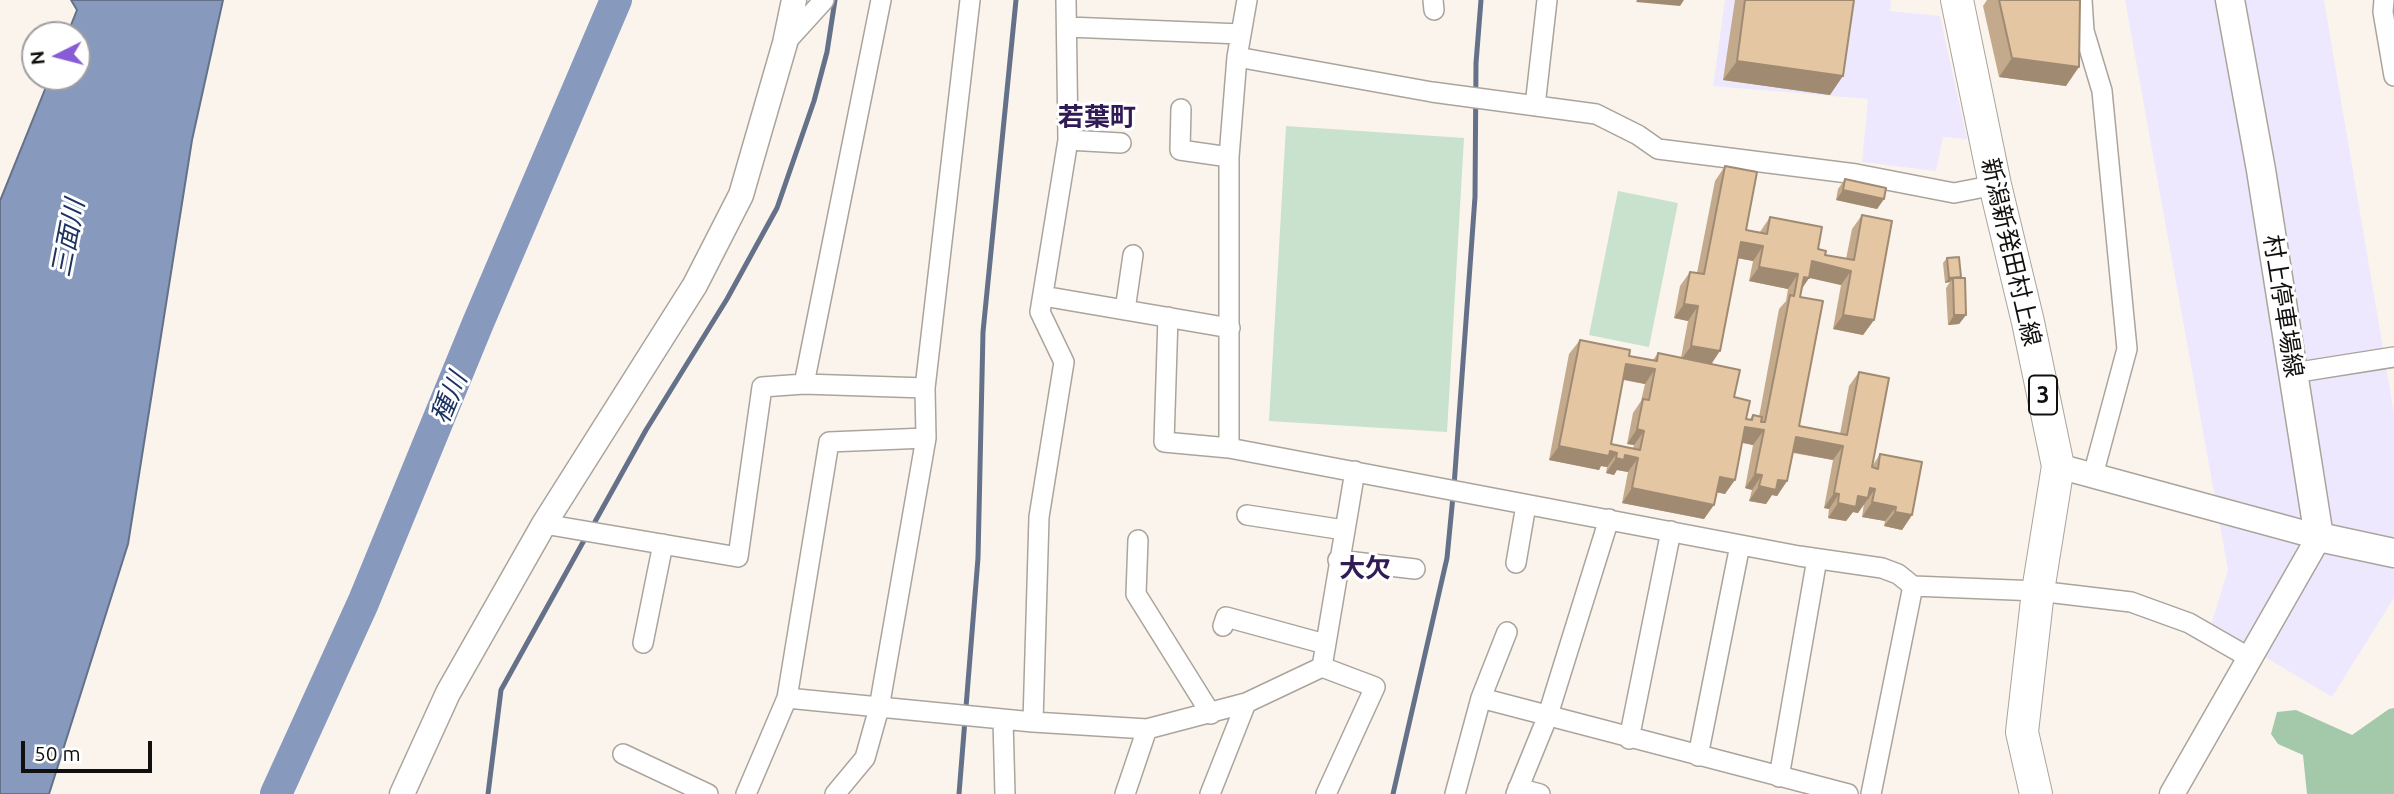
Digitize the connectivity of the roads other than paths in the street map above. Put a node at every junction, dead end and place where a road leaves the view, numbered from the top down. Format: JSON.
{"nodes":[{"id":1,"x":794,"y":0,"type":"edge"},
{"id":2,"x":824,"y":0,"type":"edge"},
{"id":3,"x":881,"y":0,"type":"edge"},
{"id":4,"x":970,"y":0,"type":"edge"},
{"id":5,"x":1066,"y":0,"type":"edge"},
{"id":6,"x":1247,"y":0,"type":"edge"},
{"id":7,"x":1547,"y":0,"type":"edge"},
{"id":8,"x":1957,"y":0,"type":"edge"},
{"id":9,"x":2082,"y":0,"type":"edge"},
{"id":10,"x":2230,"y":0,"type":"edge"},
{"id":11,"x":2385,"y":0,"type":"edge"},
{"id":12,"x":1068,"y":27,"type":"junction"},
{"id":13,"x":1241,"y":34,"type":"junction"},
{"id":14,"x":785,"y":43,"type":"junction"},
{"id":15,"x":1237,"y":57,"type":"junction"},
{"id":16,"x":2394,"y":76,"type":"edge"},
{"id":17,"x":1535,"y":106,"type":"junction"},
{"id":18,"x":1181,"y":109,"type":"dead end"},
{"id":19,"x":1068,"y":140,"type":"junction"},
{"id":20,"x":1121,"y":143,"type":"dead end"},
{"id":21,"x":1228,"y":156,"type":"junction"},
{"id":22,"x":1995,"y":185,"type":"junction"},
{"id":23,"x":1133,"y":255,"type":"dead end"},
{"id":24,"x":1043,"y":296,"type":"junction"},
{"id":25,"x":1125,"y":310,"type":"junction"},
{"id":26,"x":1168,"y":317,"type":"junction"},
{"id":27,"x":1230,"y":328,"type":"junction"},
{"id":28,"x":2394,"y":357,"type":"edge"},
{"id":29,"x":2293,"y":373,"type":"junction"},
{"id":30,"x":804,"y":384,"type":"junction"},
{"id":31,"x":925,"y":388,"type":"junction"},
{"id":32,"x":926,"y":438,"type":"junction"},
{"id":33,"x":1229,"y":448,"type":"junction"},
{"id":34,"x":2057,"y":466,"type":"junction"},
{"id":35,"x":1355,"y":471,"type":"junction"},
{"id":36,"x":2093,"y":475,"type":"junction"},
{"id":37,"x":1526,"y":505,"type":"junction"},
{"id":38,"x":1247,"y":515,"type":"dead end"},
{"id":39,"x":1609,"y":519,"type":"junction"},
{"id":40,"x":544,"y":524,"type":"junction"},
{"id":41,"x":1343,"y":530,"type":"junction"},
{"id":42,"x":1671,"y":531,"type":"junction"},
{"id":43,"x":2319,"y":537,"type":"junction"},
{"id":44,"x":1138,"y":540,"type":"dead end"},
{"id":45,"x":663,"y":544,"type":"junction"},
{"id":46,"x":1740,"y":545,"type":"junction"},
{"id":47,"x":2394,"y":553,"type":"edge"},
{"id":48,"x":1816,"y":559,"type":"junction"},
{"id":49,"x":1338,"y":561,"type":"junction"},
{"id":50,"x":1516,"y":563,"type":"dead end"},
{"id":51,"x":1415,"y":569,"type":"dead end"},
{"id":52,"x":1913,"y":586,"type":"junction"},
{"id":53,"x":2038,"y":591,"type":"junction"},
{"id":54,"x":1223,"y":626,"type":"dead end"},
{"id":55,"x":1507,"y":632,"type":"dead end"},
{"id":56,"x":643,"y":643,"type":"dead end"},
{"id":57,"x":1325,"y":644,"type":"junction"},
{"id":58,"x":2250,"y":658,"type":"junction"},
{"id":59,"x":1322,"y":667,"type":"junction"},
{"id":60,"x":787,"y":698,"type":"junction"},
{"id":61,"x":1481,"y":698,"type":"junction"},
{"id":62,"x":1246,"y":703,"type":"junction"},
{"id":63,"x":879,"y":709,"type":"junction"},
{"id":64,"x":1211,"y":713,"type":"junction"},
{"id":65,"x":1547,"y":718,"type":"junction"},
{"id":66,"x":1003,"y":720,"type":"junction"},
{"id":67,"x":1033,"y":722,"type":"junction"},
{"id":68,"x":1147,"y":729,"type":"junction"},
{"id":69,"x":1629,"y":739,"type":"junction"},
{"id":70,"x":623,"y":754,"type":"dead end"},
{"id":71,"x":1698,"y":756,"type":"junction"},
{"id":72,"x":1779,"y":777,"type":"junction"},
{"id":73,"x":1517,"y":791,"type":"edge"},
{"id":74,"x":402,"y":794,"type":"edge"},
{"id":75,"x":708,"y":794,"type":"edge"},
{"id":76,"x":747,"y":794,"type":"edge"},
{"id":77,"x":835,"y":794,"type":"edge"},
{"id":78,"x":1005,"y":794,"type":"edge"},
{"id":79,"x":1125,"y":794,"type":"edge"},
{"id":80,"x":1210,"y":794,"type":"edge"},
{"id":81,"x":1326,"y":794,"type":"edge"},
{"id":82,"x":1455,"y":794,"type":"edge"},
{"id":83,"x":1540,"y":794,"type":"edge"},
{"id":84,"x":1848,"y":794,"type":"edge"},
{"id":85,"x":1871,"y":794,"type":"edge"},
{"id":86,"x":2036,"y":794,"type":"edge"},
{"id":87,"x":2172,"y":794,"type":"edge"}],
"edges":[{"from":1,"to":14,"type":"street"},
{"from":2,"to":14,"type":"street"},
{"from":3,"to":30,"type":"street"},
{"from":4,"to":31,"type":"street"},
{"from":5,"to":12,"type":"street"},
{"from":6,"to":13,"type":"street"},
{"from":7,"to":17,"type":"street"},
{"from":8,"to":22,"type":"main road","name":"新潟新発田村上線","number":"3"},
{"from":9,"to":36,"type":"street"},
{"from":10,"to":29,"type":"main road","name":"村上停車場線"},
{"from":11,"to":16,"type":"street"},
{"from":12,"to":13,"type":"street"},
{"from":12,"to":19,"type":"street"},
{"from":13,"to":15,"type":"street"},
{"from":14,"to":40,"type":"street"},
{"from":15,"to":17,"type":"street"},
{"from":15,"to":21,"type":"street"},
{"from":17,"to":22,"type":"street"},
{"from":18,"to":21,"type":"street"},
{"from":19,"to":20,"type":"street"},
{"from":19,"to":24,"type":"street"},
{"from":21,"to":27,"type":"street"},
{"from":22,"to":34,"type":"main road","name":"新潟新発田村上線","number":"3"},
{"from":23,"to":25,"type":"street"},
{"from":24,"to":25,"type":"street"},
{"from":24,"to":67,"type":"street"},
{"from":25,"to":26,"type":"street"},
{"from":26,"to":27,"type":"street"},
{"from":26,"to":33,"type":"street"},
{"from":27,"to":33,"type":"street"},
{"from":28,"to":29,"type":"street"},
{"from":29,"to":43,"type":"main road","name":"村上停車場線"},
{"from":30,"to":31,"type":"street"},
{"from":30,"to":45,"type":"street"},
{"from":31,"to":32,"type":"street"},
{"from":32,"to":60,"type":"street"},
{"from":32,"to":63,"type":"street"},
{"from":33,"to":35,"type":"street"},
{"from":34,"to":36,"type":"street"},
{"from":34,"to":53,"type":"main road","name":"新潟新発田村上線","number":"3"},
{"from":35,"to":37,"type":"street"},
{"from":35,"to":41,"type":"street"},
{"from":36,"to":43,"type":"street"},
{"from":37,"to":39,"type":"street"},
{"from":37,"to":50,"type":"street"},
{"from":38,"to":41,"type":"street"},
{"from":39,"to":42,"type":"street"},
{"from":39,"to":65,"type":"street"},
{"from":40,"to":45,"type":"street"},
{"from":40,"to":74,"type":"street"},
{"from":41,"to":49,"type":"street"},
{"from":42,"to":46,"type":"street"},
{"from":42,"to":69,"type":"street"},
{"from":43,"to":47,"type":"main road"},
{"from":43,"to":58,"type":"street"},
{"from":44,"to":64,"type":"street"},
{"from":45,"to":56,"type":"street"},
{"from":46,"to":48,"type":"street"},
{"from":46,"to":71,"type":"street"},
{"from":48,"to":52,"type":"street"},
{"from":48,"to":72,"type":"street"},
{"from":49,"to":51,"type":"street"},
{"from":49,"to":57,"type":"street"},
{"from":52,"to":53,"type":"street"},
{"from":52,"to":85,"type":"street"},
{"from":53,"to":58,"type":"street"},
{"from":53,"to":86,"type":"main road","name":"新潟新発田村上線","number":"3"},
{"from":54,"to":57,"type":"street"},
{"from":55,"to":61,"type":"street"},
{"from":57,"to":59,"type":"street"},
{"from":58,"to":87,"type":"street"},
{"from":59,"to":62,"type":"street"},
{"from":59,"to":81,"type":"street"},
{"from":60,"to":63,"type":"street"},
{"from":60,"to":76,"type":"street"},
{"from":61,"to":65,"type":"street"},
{"from":61,"to":82,"type":"street"},
{"from":62,"to":64,"type":"street"},
{"from":62,"to":80,"type":"street"},
{"from":63,"to":66,"type":"street"},
{"from":63,"to":77,"type":"street"},
{"from":64,"to":68,"type":"street"},
{"from":65,"to":69,"type":"street"},
{"from":65,"to":73,"type":"street"},
{"from":66,"to":67,"type":"street"},
{"from":66,"to":78,"type":"street"},
{"from":67,"to":68,"type":"street"},
{"from":68,"to":79,"type":"street"},
{"from":69,"to":71,"type":"street"},
{"from":70,"to":75,"type":"street"},
{"from":71,"to":72,"type":"street"},
{"from":72,"to":84,"type":"street"},
{"from":73,"to":83,"type":"street"}]}
